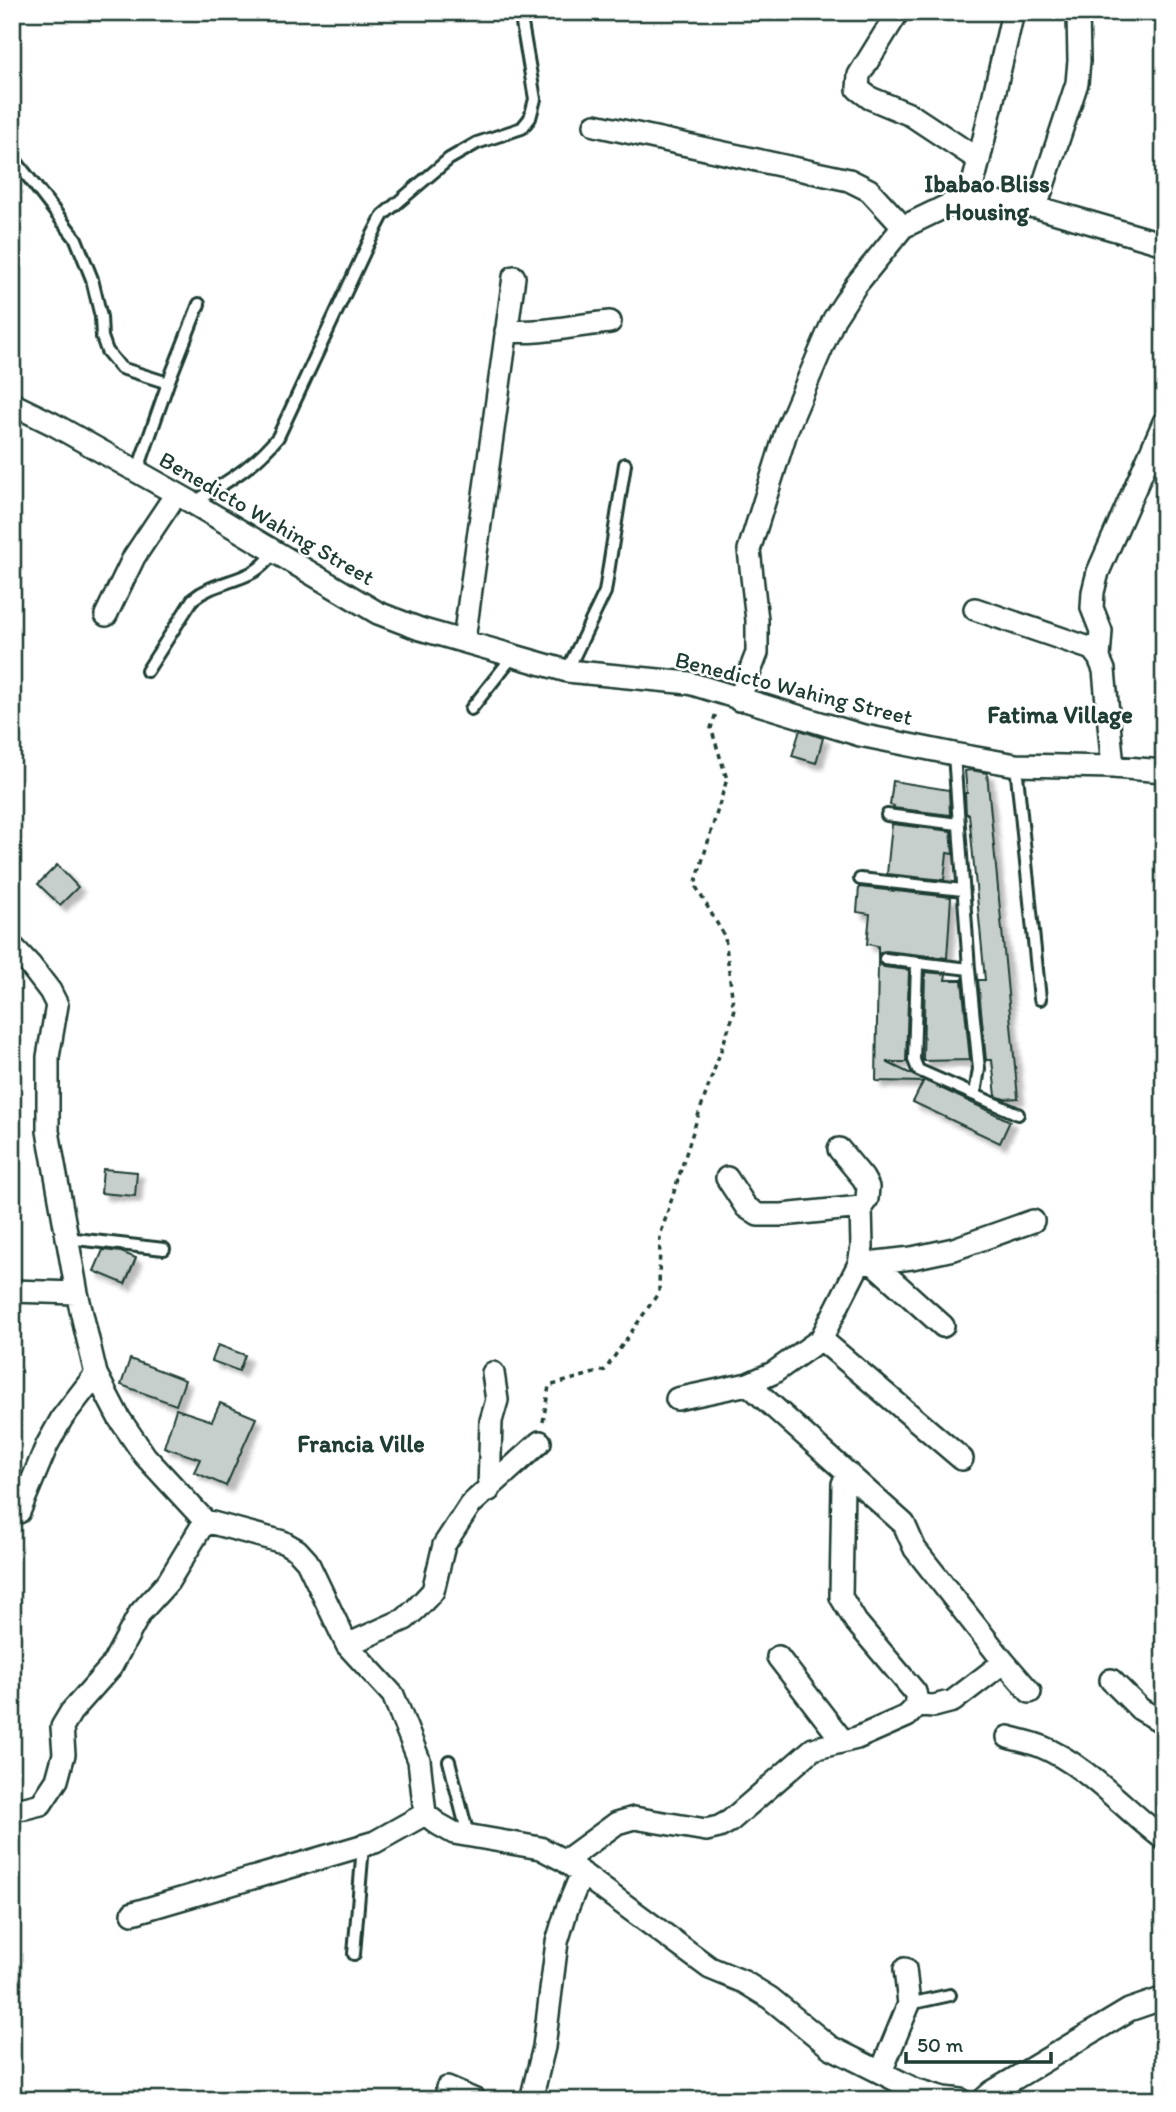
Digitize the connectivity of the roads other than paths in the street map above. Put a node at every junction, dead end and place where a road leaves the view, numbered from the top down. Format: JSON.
{"nodes":[{"id":1,"x":520,"y":12,"type":"edge"},
{"id":2,"x":898,"y":12,"type":"edge"},
{"id":3,"x":1013,"y":12,"type":"edge"},
{"id":4,"x":1078,"y":12,"type":"edge"},
{"id":5,"x":595,"y":125,"type":"dead end"},
{"id":6,"x":12,"y":156,"type":"edge"},
{"id":7,"x":979,"y":160,"type":"junction"},
{"id":8,"x":969,"y":199,"type":"junction"},
{"id":9,"x":1036,"y":207,"type":"junction"},
{"id":10,"x":903,"y":228,"type":"junction"},
{"id":11,"x":1164,"y":244,"type":"edge"},
{"id":12,"x":514,"y":276,"type":"dead end"},
{"id":13,"x":199,"y":304,"type":"dead end"},
{"id":14,"x":610,"y":322,"type":"dead end"},
{"id":15,"x":506,"y":331,"type":"junction"},
{"id":16,"x":168,"y":383,"type":"junction"},
{"id":17,"x":12,"y":404,"type":"edge"},
{"id":18,"x":1164,"y":422,"type":"edge"},
{"id":19,"x":625,"y":464,"type":"dead end"},
{"id":20,"x":138,"y":472,"type":"junction"},
{"id":21,"x":185,"y":498,"type":"junction"},
{"id":22,"x":275,"y":552,"type":"junction"},
{"id":23,"x":975,"y":609,"type":"dead end"},
{"id":24,"x":106,"y":615,"type":"dead end"},
{"id":25,"x":464,"y":640,"type":"junction"},
{"id":26,"x":513,"y":656,"type":"junction"},
{"id":27,"x":1099,"y":658,"type":"junction"},
{"id":28,"x":146,"y":671,"type":"dead end"},
{"id":29,"x":567,"y":671,"type":"junction"},
{"id":30,"x":731,"y":697,"type":"junction"},
{"id":31,"x":471,"y":709,"type":"dead end"},
{"id":32,"x":954,"y":754,"type":"junction"},
{"id":33,"x":1016,"y":765,"type":"junction"},
{"id":34,"x":1113,"y":767,"type":"junction"},
{"id":35,"x":1164,"y":771,"type":"edge"},
{"id":36,"x":887,"y":815,"type":"dead end"},
{"id":37,"x":958,"y":824,"type":"junction"},
{"id":38,"x":860,"y":879,"type":"dead end"},
{"id":39,"x":963,"y":890,"type":"junction"},
{"id":40,"x":12,"y":946,"type":"edge"},
{"id":41,"x":885,"y":959,"type":"dead end"},
{"id":42,"x":917,"y":964,"type":"junction"},
{"id":43,"x":969,"y":969,"type":"junction"},
{"id":44,"x":1040,"y":999,"type":"dead end"},
{"id":45,"x":975,"y":1094,"type":"junction"},
{"id":46,"x":1018,"y":1114,"type":"dead end"},
{"id":47,"x":839,"y":1149,"type":"dead end"},
{"id":48,"x":727,"y":1178,"type":"dead end"},
{"id":49,"x":861,"y":1208,"type":"junction"},
{"id":50,"x":1033,"y":1221,"type":"dead end"},
{"id":51,"x":67,"y":1238,"type":"junction"},
{"id":52,"x":164,"y":1249,"type":"dead end"},
{"id":53,"x":866,"y":1264,"type":"junction"},
{"id":54,"x":12,"y":1292,"type":"edge"},
{"id":55,"x":77,"y":1293,"type":"junction"},
{"id":56,"x":943,"y":1326,"type":"dead end"},
{"id":57,"x":821,"y":1339,"type":"junction"},
{"id":58,"x":494,"y":1373,"type":"dead end"},
{"id":59,"x":96,"y":1374,"type":"junction"},
{"id":60,"x":748,"y":1384,"type":"junction"},
{"id":61,"x":677,"y":1399,"type":"dead end"},
{"id":62,"x":540,"y":1442,"type":"road end"},
{"id":63,"x":962,"y":1460,"type":"dead end"},
{"id":64,"x":848,"y":1472,"type":"junction"},
{"id":65,"x":489,"y":1490,"type":"junction"},
{"id":66,"x":19,"y":1512,"type":"dead end"},
{"id":67,"x":205,"y":1521,"type":"junction"},
{"id":68,"x":347,"y":1645,"type":"junction"},
{"id":69,"x":778,"y":1657,"type":"dead end"},
{"id":70,"x":1004,"y":1662,"type":"junction"},
{"id":71,"x":1111,"y":1680,"type":"dead end"},
{"id":72,"x":1030,"y":1692,"type":"dead end"},
{"id":73,"x":918,"y":1705,"type":"junction"},
{"id":74,"x":1164,"y":1723,"type":"edge"},
{"id":75,"x":1008,"y":1737,"type":"dead end"},
{"id":76,"x":842,"y":1740,"type":"junction"},
{"id":77,"x":449,"y":1761,"type":"dead end"},
{"id":78,"x":12,"y":1809,"type":"edge"},
{"id":79,"x":425,"y":1814,"type":"junction"},
{"id":80,"x":468,"y":1835,"type":"junction"},
{"id":81,"x":1164,"y":1839,"type":"edge"},
{"id":82,"x":363,"y":1846,"type":"junction"},
{"id":83,"x":573,"y":1867,"type":"junction"},
{"id":84,"x":134,"y":1913,"type":"dead end"},
{"id":85,"x":354,"y":1954,"type":"dead end"},
{"id":86,"x":905,"y":1969,"type":"dead end"},
{"id":87,"x":950,"y":1995,"type":"dead end"},
{"id":88,"x":1164,"y":1998,"type":"edge"},
{"id":89,"x":909,"y":2004,"type":"junction"},
{"id":90,"x":881,"y":2072,"type":"junction"},
{"id":91,"x":447,"y":2088,"type":"dead end"},
{"id":92,"x":475,"y":2100,"type":"edge"},
{"id":93,"x":531,"y":2100,"type":"edge"},
{"id":94,"x":961,"y":2100,"type":"edge"},
{"id":95,"x":977,"y":2100,"type":"edge"},
{"id":96,"x":985,"y":2100,"type":"edge"}],
"edges":[{"from":1,"to":21,"type":"lane"},
{"from":2,"to":7,"type":"street"},
{"from":3,"to":7,"type":"street"},
{"from":4,"to":9,"type":"street"},
{"from":5,"to":10,"type":"street"},
{"from":6,"to":16,"type":"lane"},
{"from":7,"to":8,"type":"street"},
{"from":8,"to":9,"type":"street"},
{"from":8,"to":10,"type":"street"},
{"from":9,"to":11,"type":"street"},
{"from":10,"to":30,"type":"street"},
{"from":12,"to":15,"type":"street"},
{"from":13,"to":16,"type":"lane"},
{"from":14,"to":15,"type":"street"},
{"from":15,"to":25,"type":"street"},
{"from":16,"to":20,"type":"lane"},
{"from":17,"to":20,"type":"street","name":"Benedicto Wahing Street"},
{"from":18,"to":27,"type":"street"},
{"from":19,"to":29,"type":"lane"},
{"from":20,"to":21,"type":"street","name":"Benedicto Wahing Street"},
{"from":21,"to":22,"type":"street","name":"Benedicto Wahing Street"},
{"from":21,"to":24,"type":"street"},
{"from":22,"to":25,"type":"street","name":"Benedicto Wahing Street"},
{"from":22,"to":28,"type":"lane"},
{"from":23,"to":27,"type":"street"},
{"from":25,"to":26,"type":"street","name":"Benedicto Wahing Street"},
{"from":26,"to":29,"type":"street","name":"Benedicto Wahing Street"},
{"from":26,"to":31,"type":"lane"},
{"from":27,"to":34,"type":"street"},
{"from":29,"to":30,"type":"street","name":"Benedicto Wahing Street"},
{"from":30,"to":32,"type":"street","name":"Benedicto Wahing Street"},
{"from":32,"to":33,"type":"street","name":"Benedicto Wahing Street"},
{"from":32,"to":37,"type":"lane"},
{"from":33,"to":34,"type":"street","name":"Benedicto Wahing Street"},
{"from":33,"to":44,"type":"lane"},
{"from":34,"to":35,"type":"street","name":"Benedicto Wahing Street"},
{"from":36,"to":37,"type":"lane"},
{"from":37,"to":39,"type":"lane"},
{"from":38,"to":39,"type":"lane"},
{"from":39,"to":43,"type":"lane"},
{"from":40,"to":51,"type":"street"},
{"from":41,"to":42,"type":"lane"},
{"from":42,"to":43,"type":"lane"},
{"from":42,"to":45,"type":"lane"},
{"from":43,"to":45,"type":"lane"},
{"from":45,"to":46,"type":"lane"},
{"from":47,"to":49,"type":"street"},
{"from":48,"to":49,"type":"street"},
{"from":49,"to":53,"type":"street"},
{"from":50,"to":53,"type":"street"},
{"from":51,"to":52,"type":"lane"},
{"from":51,"to":55,"type":"street"},
{"from":53,"to":56,"type":"street"},
{"from":53,"to":57,"type":"street"},
{"from":54,"to":55,"type":"street"},
{"from":55,"to":59,"type":"street"},
{"from":57,"to":60,"type":"street"},
{"from":57,"to":63,"type":"street"},
{"from":58,"to":65,"type":"street"},
{"from":59,"to":66,"type":"street"},
{"from":59,"to":67,"type":"street"},
{"from":60,"to":61,"type":"street"},
{"from":60,"to":64,"type":"street"},
{"from":62,"to":65,"type":"street"},
{"from":64,"to":70,"type":"street"},
{"from":64,"to":73,"type":"street"},
{"from":65,"to":68,"type":"street"},
{"from":67,"to":68,"type":"street"},
{"from":67,"to":78,"type":"street"},
{"from":68,"to":79,"type":"street"},
{"from":69,"to":76,"type":"street"},
{"from":70,"to":72,"type":"street"},
{"from":70,"to":73,"type":"street"},
{"from":71,"to":74,"type":"street"},
{"from":73,"to":76,"type":"street"},
{"from":75,"to":81,"type":"street"},
{"from":76,"to":83,"type":"street"},
{"from":77,"to":80,"type":"lane"},
{"from":79,"to":80,"type":"street"},
{"from":79,"to":82,"type":"street"},
{"from":80,"to":83,"type":"street"},
{"from":82,"to":84,"type":"street"},
{"from":82,"to":85,"type":"lane"},
{"from":83,"to":90,"type":"street"},
{"from":83,"to":93,"type":"street"},
{"from":86,"to":89,"type":"street"},
{"from":87,"to":89,"type":"lane"},
{"from":88,"to":96,"type":"street"},
{"from":89,"to":90,"type":"street"},
{"from":90,"to":94,"type":"street"},
{"from":91,"to":92,"type":"street"},
{"from":95,"to":96,"type":"street"}]}
